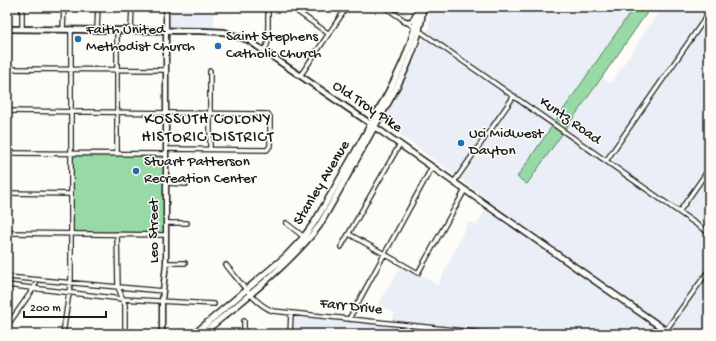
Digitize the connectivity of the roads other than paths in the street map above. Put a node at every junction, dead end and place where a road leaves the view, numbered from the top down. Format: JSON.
{"nodes":[{"id":1,"x":22,"y":7,"type":"edge"},
{"id":2,"x":64,"y":7,"type":"edge"},
{"id":3,"x":98,"y":7,"type":"edge"},
{"id":4,"x":132,"y":7,"type":"edge"},
{"id":5,"x":166,"y":7,"type":"edge"},
{"id":6,"x":268,"y":7,"type":"edge"},
{"id":7,"x":291,"y":7,"type":"edge"},
{"id":8,"x":347,"y":7,"type":"edge"},
{"id":9,"x":384,"y":7,"type":"edge"},
{"id":10,"x":423,"y":7,"type":"edge"},
{"id":11,"x":417,"y":10,"type":"edge"},
{"id":12,"x":709,"y":13,"type":"edge"},
{"id":13,"x":404,"y":21,"type":"junction"},
{"id":14,"x":7,"y":28,"type":"edge"},
{"id":15,"x":22,"y":29,"type":"junction"},
{"id":16,"x":63,"y":29,"type":"junction"},
{"id":17,"x":71,"y":29,"type":"junction"},
{"id":18,"x":417,"y":29,"type":"junction"},
{"id":19,"x":97,"y":30,"type":"junction"},
{"id":20,"x":116,"y":30,"type":"junction"},
{"id":21,"x":131,"y":30,"type":"junction"},
{"id":22,"x":166,"y":30,"type":"junction"},
{"id":23,"x":329,"y":34,"type":"junction"},
{"id":24,"x":263,"y":50,"type":"junction"},
{"id":25,"x":7,"y":69,"type":"edge"},
{"id":26,"x":71,"y":70,"type":"junction"},
{"id":27,"x":117,"y":70,"type":"junction"},
{"id":28,"x":166,"y":70,"type":"junction"},
{"id":29,"x":210,"y":71,"type":"dead end"},
{"id":30,"x":300,"y":76,"type":"junction"},
{"id":31,"x":514,"y":96,"type":"junction"},
{"id":32,"x":7,"y":111,"type":"edge"},
{"id":33,"x":71,"y":112,"type":"junction"},
{"id":34,"x":117,"y":112,"type":"junction"},
{"id":35,"x":166,"y":113,"type":"junction"},
{"id":36,"x":210,"y":113,"type":"junction"},
{"id":37,"x":373,"y":125,"type":"junction"},
{"id":38,"x":400,"y":144,"type":"junction"},
{"id":39,"x":166,"y":149,"type":"junction"},
{"id":40,"x":210,"y":149,"type":"junction"},
{"id":41,"x":7,"y":153,"type":"edge"},
{"id":42,"x":71,"y":153,"type":"junction"},
{"id":43,"x":117,"y":154,"type":"junction"},
{"id":44,"x":166,"y":154,"type":"junction"},
{"id":45,"x":606,"y":161,"type":"junction"},
{"id":46,"x":432,"y":168,"type":"junction"},
{"id":47,"x":709,"y":169,"type":"edge"},
{"id":48,"x":454,"y":182,"type":"junction"},
{"id":49,"x":166,"y":183,"type":"junction"},
{"id":50,"x":186,"y":184,"type":"dead end"},
{"id":51,"x":465,"y":190,"type":"junction"},
{"id":52,"x":7,"y":193,"type":"edge"},
{"id":53,"x":71,"y":194,"type":"junction"},
{"id":54,"x":679,"y":212,"type":"junction"},
{"id":55,"x":166,"y":223,"type":"junction"},
{"id":56,"x":187,"y":223,"type":"dead end"},
{"id":57,"x":286,"y":223,"type":"dead end"},
{"id":58,"x":7,"y":233,"type":"edge"},
{"id":59,"x":71,"y":234,"type":"junction"},
{"id":60,"x":117,"y":234,"type":"junction"},
{"id":61,"x":349,"y":234,"type":"junction"},
{"id":62,"x":709,"y":234,"type":"edge"},
{"id":63,"x":166,"y":235,"type":"junction"},
{"id":64,"x":304,"y":237,"type":"junction"},
{"id":65,"x":341,"y":247,"type":"dead end"},
{"id":66,"x":385,"y":254,"type":"junction"},
{"id":67,"x":166,"y":263,"type":"junction"},
{"id":68,"x":185,"y":263,"type":"dead end"},
{"id":69,"x":226,"y":265,"type":"dead end"},
{"id":70,"x":709,"y":270,"type":"edge"},
{"id":71,"x":7,"y":277,"type":"edge"},
{"id":72,"x":36,"y":280,"type":"junction"},
{"id":73,"x":70,"y":283,"type":"junction"},
{"id":74,"x":7,"y":285,"type":"edge"},
{"id":75,"x":118,"y":287,"type":"junction"},
{"id":76,"x":34,"y":288,"type":"junction"},
{"id":77,"x":163,"y":291,"type":"junction"},
{"id":78,"x":248,"y":291,"type":"junction"},
{"id":79,"x":69,"y":293,"type":"junction"},
{"id":80,"x":122,"y":298,"type":"junction"},
{"id":81,"x":162,"y":301,"type":"junction"},
{"id":82,"x":214,"y":304,"type":"dead end"},
{"id":83,"x":291,"y":313,"type":"junction"},
{"id":84,"x":349,"y":319,"type":"junction"},
{"id":85,"x":244,"y":321,"type":"dead end"},
{"id":86,"x":7,"y":326,"type":"edge"},
{"id":87,"x":666,"y":330,"type":"junction"},
{"id":88,"x":63,"y":334,"type":"edge"},
{"id":89,"x":125,"y":334,"type":"edge"},
{"id":90,"x":162,"y":334,"type":"edge"},
{"id":91,"x":194,"y":334,"type":"edge"},
{"id":92,"x":202,"y":334,"type":"edge"},
{"id":93,"x":244,"y":334,"type":"edge"},
{"id":94,"x":290,"y":334,"type":"edge"},
{"id":95,"x":493,"y":334,"type":"edge"},
{"id":96,"x":671,"y":334,"type":"edge"}],
"edges":[{"from":1,"to":15,"type":"street"},
{"from":2,"to":16,"type":"street"},
{"from":3,"to":19,"type":"street"},
{"from":4,"to":21,"type":"street"},
{"from":5,"to":22,"type":"street","name":"Leo Street"},
{"from":6,"to":24,"type":"street"},
{"from":7,"to":23,"type":"street"},
{"from":8,"to":23,"type":"street"},
{"from":9,"to":13,"type":"street","name":"Kuntz Road"},
{"from":10,"to":18,"type":"main road","name":"Stanley Avenue"},
{"from":11,"to":13,"type":"main road"},
{"from":11,"to":18,"type":"main road","name":"Stanley Avenue"},
{"from":12,"to":45,"type":"street"},
{"from":13,"to":18,"type":"street","name":"Kuntz Road"},
{"from":14,"to":15,"type":"main road","name":"Old Troy Pike"},
{"from":15,"to":16,"type":"main road","name":"Old Troy Pike"},
{"from":16,"to":17,"type":"main road","name":"Old Troy Pike"},
{"from":17,"to":19,"type":"main road","name":"Old Troy Pike"},
{"from":17,"to":26,"type":"street"},
{"from":18,"to":31,"type":"street","name":"Kuntz Road"},
{"from":18,"to":37,"type":"main road","name":"Stanley Avenue"},
{"from":19,"to":20,"type":"main road","name":"Old Troy Pike"},
{"from":20,"to":21,"type":"main road","name":"Old Troy Pike"},
{"from":20,"to":27,"type":"street"},
{"from":21,"to":22,"type":"main road","name":"Old Troy Pike"},
{"from":22,"to":24,"type":"main road","name":"Old Troy Pike"},
{"from":22,"to":28,"type":"street","name":"Leo Street"},
{"from":23,"to":30,"type":"street"},
{"from":24,"to":30,"type":"main road","name":"Old Troy Pike"},
{"from":25,"to":26,"type":"street"},
{"from":26,"to":27,"type":"street"},
{"from":26,"to":33,"type":"street"},
{"from":27,"to":28,"type":"street"},
{"from":27,"to":34,"type":"street"},
{"from":28,"to":35,"type":"street","name":"Leo Street"},
{"from":29,"to":36,"type":"street"},
{"from":30,"to":37,"type":"main road","name":"Old Troy Pike"},
{"from":31,"to":45,"type":"street","name":"Kuntz Road"},
{"from":31,"to":48,"type":"street"},
{"from":32,"to":33,"type":"street"},
{"from":33,"to":34,"type":"street"},
{"from":33,"to":42,"type":"street"},
{"from":34,"to":35,"type":"street"},
{"from":34,"to":43,"type":"street"},
{"from":35,"to":36,"type":"street"},
{"from":35,"to":39,"type":"street","name":"Leo Street"},
{"from":36,"to":40,"type":"street"},
{"from":36,"to":40,"type":"street"},
{"from":37,"to":38,"type":"main road","name":"Old Troy Pike"},
{"from":37,"to":64,"type":"main road","name":"Stanley Avenue"},
{"from":37,"to":78,"type":"main road","name":"Stanley Avenue"},
{"from":38,"to":46,"type":"main road","name":"Old Troy Pike"},
{"from":38,"to":61,"type":"street"},
{"from":39,"to":40,"type":"street"},
{"from":39,"to":44,"type":"street","name":"Leo Street"},
{"from":41,"to":42,"type":"street"},
{"from":42,"to":43,"type":"street"},
{"from":42,"to":53,"type":"street"},
{"from":43,"to":44,"type":"street"},
{"from":44,"to":49,"type":"street","name":"Leo Street"},
{"from":45,"to":54,"type":"street","name":"Kuntz Road"},
{"from":46,"to":48,"type":"main road","name":"Old Troy Pike"},
{"from":46,"to":66,"type":"street"},
{"from":47,"to":54,"type":"street"},
{"from":48,"to":51,"type":"main road","name":"Old Troy Pike"},
{"from":49,"to":50,"type":"street"},
{"from":49,"to":55,"type":"street","name":"Leo Street"},
{"from":51,"to":66,"type":"street"},
{"from":51,"to":87,"type":"main road","name":"Old Troy Pike"},
{"from":52,"to":53,"type":"street"},
{"from":53,"to":59,"type":"street"},
{"from":54,"to":62,"type":"street","name":"Kuntz Road"},
{"from":55,"to":56,"type":"street"},
{"from":55,"to":63,"type":"street","name":"Leo Street"},
{"from":57,"to":64,"type":"street"},
{"from":58,"to":59,"type":"street"},
{"from":59,"to":60,"type":"street"},
{"from":59,"to":73,"type":"street"},
{"from":60,"to":63,"type":"street"},
{"from":60,"to":75,"type":"street"},
{"from":61,"to":65,"type":"street"},
{"from":61,"to":66,"type":"street"},
{"from":63,"to":67,"type":"street","name":"Leo Street"},
{"from":64,"to":78,"type":"main road","name":"Stanley Avenue"},
{"from":66,"to":84,"type":"street"},
{"from":67,"to":68,"type":"street"},
{"from":67,"to":77,"type":"street","name":"Leo Street"},
{"from":69,"to":78,"type":"street","name":"Farr Drive"},
{"from":70,"to":87,"type":"street"},
{"from":71,"to":72,"type":"street"},
{"from":72,"to":73,"type":"street"},
{"from":72,"to":76,"type":"street"},
{"from":73,"to":75,"type":"street"},
{"from":73,"to":79,"type":"street"},
{"from":74,"to":76,"type":"street"},
{"from":75,"to":77,"type":"street"},
{"from":75,"to":80,"type":"street"},
{"from":76,"to":79,"type":"street"},
{"from":76,"to":86,"type":"street"},
{"from":77,"to":81,"type":"street","name":"Leo Street"},
{"from":78,"to":83,"type":"street","name":"Farr Drive"},
{"from":78,"to":91,"type":"main road","name":"Stanley Avenue"},
{"from":78,"to":92,"type":"main road","name":"Stanley Avenue"},
{"from":79,"to":80,"type":"street"},
{"from":79,"to":88,"type":"street"},
{"from":80,"to":81,"type":"street"},
{"from":80,"to":89,"type":"street"},
{"from":81,"to":82,"type":"street"},
{"from":81,"to":90,"type":"street","name":"Leo Street"},
{"from":83,"to":84,"type":"street","name":"Farr Drive"},
{"from":83,"to":94,"type":"street"},
{"from":84,"to":95,"type":"street","name":"Farr Drive"},
{"from":85,"to":93,"type":"street"},
{"from":87,"to":96,"type":"main road","name":"Old Troy Pike"}]}
